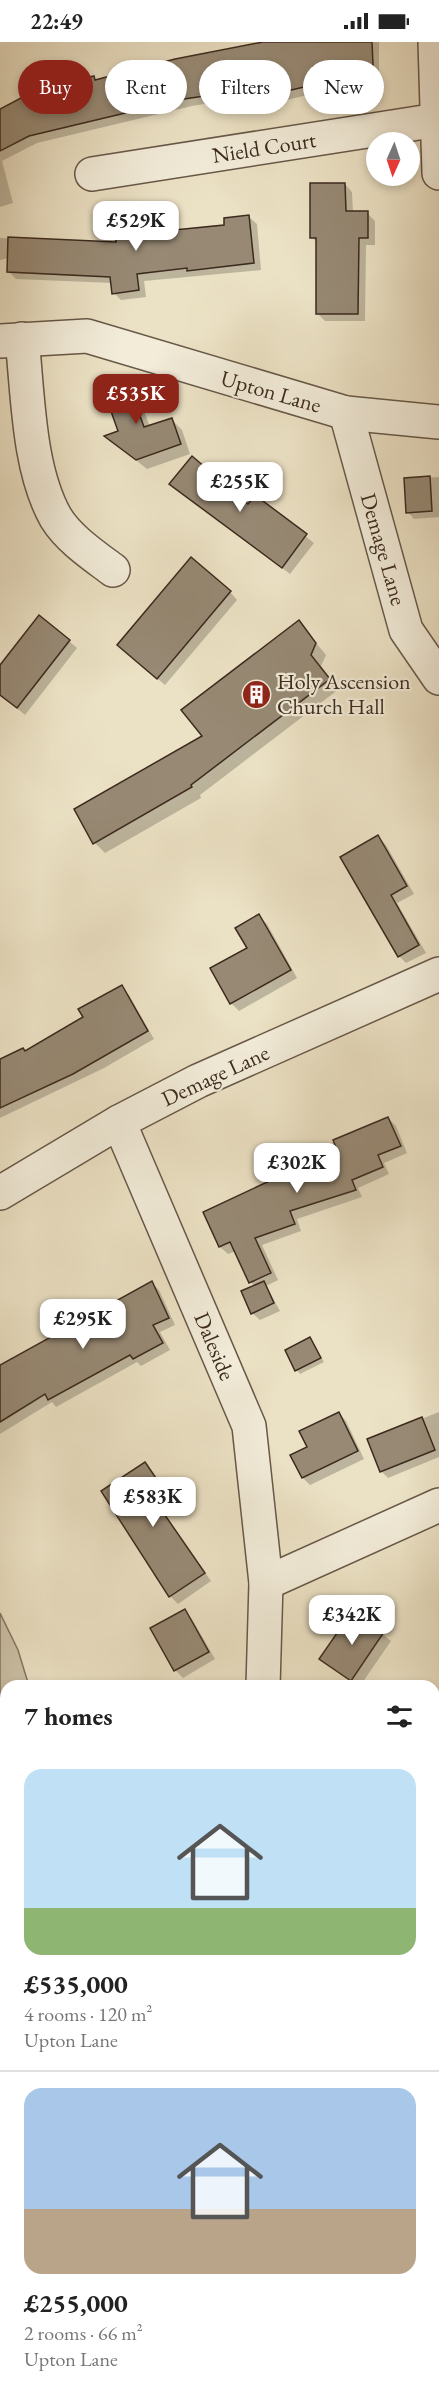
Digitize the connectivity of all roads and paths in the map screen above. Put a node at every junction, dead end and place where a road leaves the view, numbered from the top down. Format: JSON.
{"nodes":[{"id":1,"x":435,"y":42,"type":"edge"},
{"id":2,"x":436,"y":120,"type":"junction"},
{"id":3,"x":439,"y":173,"type":"edge"},
{"id":4,"x":92,"y":174,"type":"dead end"},
{"id":5,"x":11,"y":340,"type":"edge"},
{"id":6,"x":346,"y":413,"type":"junction"},
{"id":7,"x":439,"y":422,"type":"edge"},
{"id":8,"x":113,"y":570,"type":"dead end"},
{"id":9,"x":439,"y":678,"type":"edge"},
{"id":10,"x":439,"y":974,"type":"edge"},
{"id":11,"x":119,"y":1122,"type":"junction"},
{"id":12,"x":0,"y":1193,"type":"edge"},
{"id":13,"x":439,"y":1505,"type":"edge"},
{"id":14,"x":266,"y":1583,"type":"junction"},
{"id":15,"x":263,"y":1680,"type":"edge"}],
"edges":[{"from":1,"to":2,"type":"street"},
{"from":2,"to":3,"type":"street"},
{"from":2,"to":4,"type":"street","name":"Nield Court"},
{"from":5,"to":6,"type":"street","name":"Upton Lane"},
{"from":5,"to":8,"type":"street"},
{"from":6,"to":7,"type":"street","name":"Upton Lane"},
{"from":6,"to":9,"type":"street","name":"Demage Lane"},
{"from":10,"to":11,"type":"street","name":"Demage Lane"},
{"from":11,"to":12,"type":"street","name":"Demage Lane"},
{"from":11,"to":14,"type":"street","name":"Daleside"},
{"from":13,"to":14,"type":"street"},
{"from":14,"to":15,"type":"street","name":"Daleside"}]}
